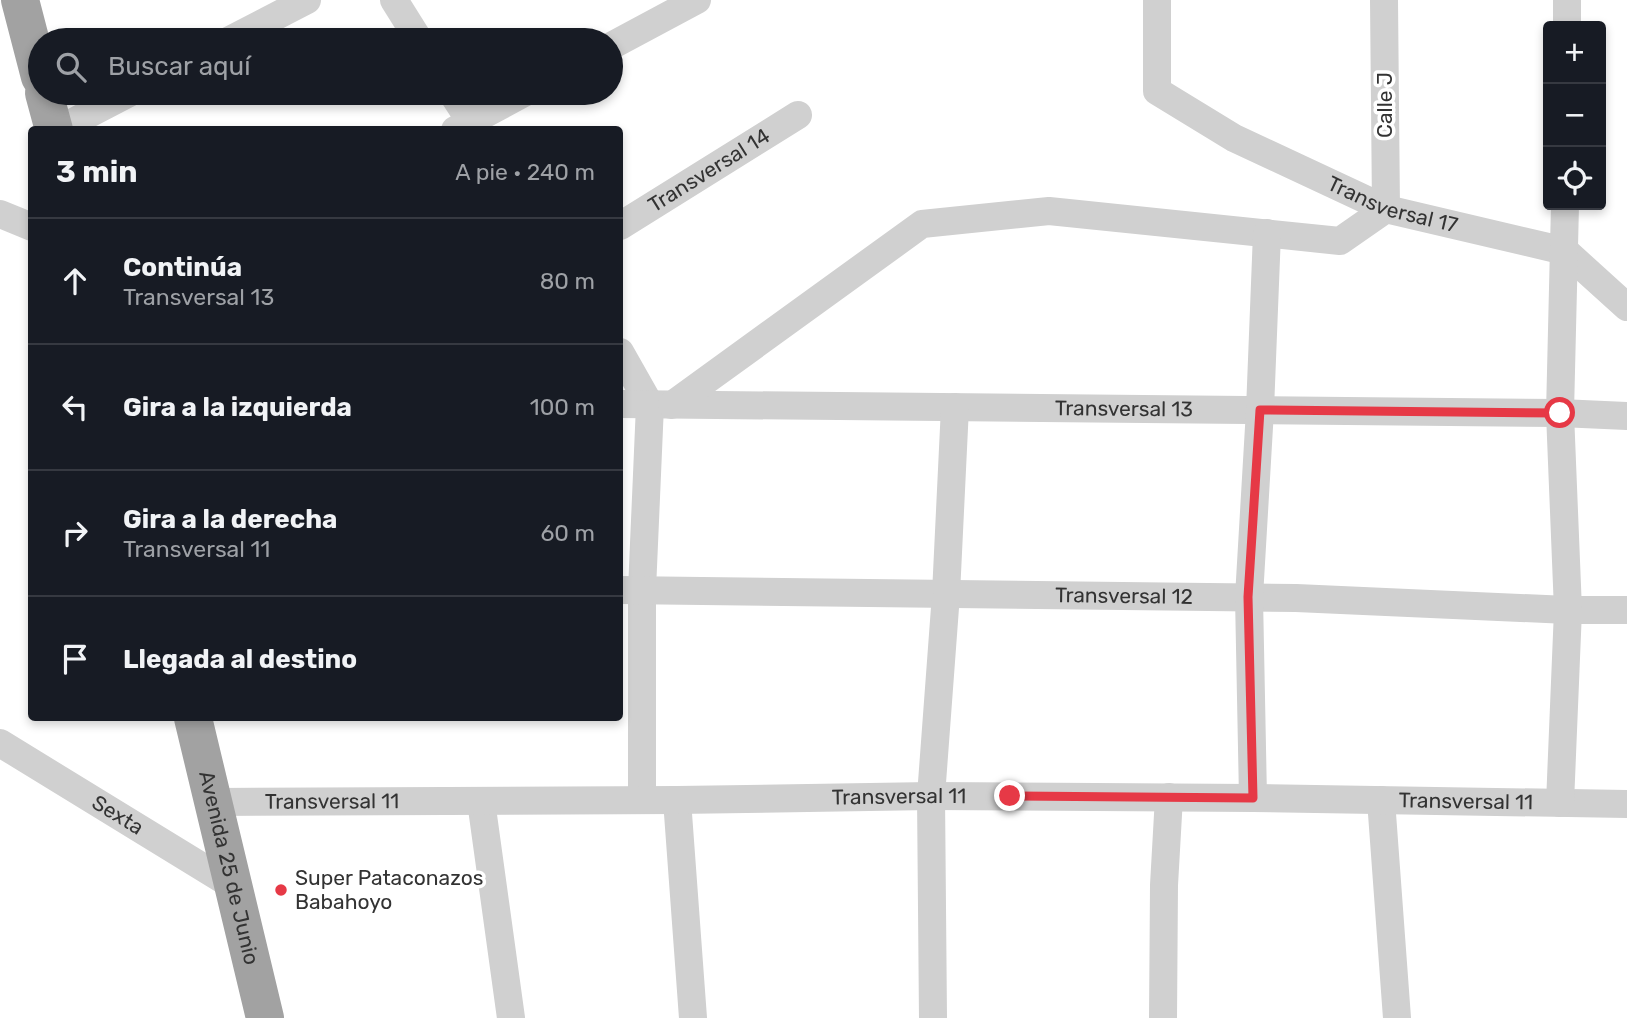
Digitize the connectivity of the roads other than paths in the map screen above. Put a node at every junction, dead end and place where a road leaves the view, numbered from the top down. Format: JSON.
{"nodes":[{"id":1,"x":20,"y":0,"type":"edge"},
{"id":2,"x":307,"y":0,"type":"edge"},
{"id":3,"x":394,"y":0,"type":"edge"},
{"id":4,"x":697,"y":0,"type":"edge"},
{"id":5,"x":1157,"y":0,"type":"edge"},
{"id":6,"x":1384,"y":0,"type":"edge"},
{"id":7,"x":1567,"y":0,"type":"edge"},
{"id":8,"x":1567,"y":21,"type":"edge"},
{"id":9,"x":253,"y":28,"type":"edge"},
{"id":10,"x":412,"y":28,"type":"edge"},
{"id":11,"x":28,"y":31,"type":"edge"},
{"id":12,"x":623,"y":40,"type":"edge"},
{"id":13,"x":48,"y":105,"type":"edge"},
{"id":14,"x":105,"y":105,"type":"edge"},
{"id":15,"x":457,"y":105,"type":"edge"},
{"id":16,"x":504,"y":105,"type":"edge"},
{"id":17,"x":799,"y":115,"type":"dead end"},
{"id":18,"x":55,"y":126,"type":"edge"},
{"id":19,"x":64,"y":126,"type":"edge"},
{"id":20,"x":467,"y":126,"type":"edge"},
{"id":21,"x":469,"y":126,"type":"edge"},
{"id":22,"x":1385,"y":209,"type":"junction"},
{"id":23,"x":1565,"y":210,"type":"edge"},
{"id":24,"x":0,"y":214,"type":"edge"},
{"id":25,"x":623,"y":224,"type":"edge"},
{"id":26,"x":28,"y":225,"type":"edge"},
{"id":27,"x":1267,"y":233,"type":"junction"},
{"id":28,"x":1565,"y":251,"type":"junction"},
{"id":29,"x":1627,"y":307,"type":"edge"},
{"id":30,"x":623,"y":356,"type":"edge"},
{"id":31,"x":623,"y":404,"type":"edge"},
{"id":32,"x":661,"y":405,"type":"junction"},
{"id":33,"x":955,"y":407,"type":"junction"},
{"id":34,"x":1260,"y":410,"type":"junction"},
{"id":35,"x":1560,"y":413,"type":"junction"},
{"id":36,"x":1627,"y":416,"type":"edge"},
{"id":37,"x":631,"y":590,"type":"edge"},
{"id":38,"x":946,"y":594,"type":"junction"},
{"id":39,"x":1248,"y":597,"type":"junction"},
{"id":40,"x":1568,"y":610,"type":"junction"},
{"id":41,"x":1627,"y":610,"type":"edge"},
{"id":42,"x":194,"y":721,"type":"edge"},
{"id":43,"x":0,"y":743,"type":"edge"},
{"id":44,"x":931,"y":796,"type":"junction"},
{"id":45,"x":1169,"y":797,"type":"junction"},
{"id":46,"x":1253,"y":798,"type":"junction"},
{"id":47,"x":642,"y":800,"type":"junction"},
{"id":48,"x":677,"y":800,"type":"junction"},
{"id":49,"x":1381,"y":800,"type":"junction"},
{"id":50,"x":481,"y":801,"type":"junction"},
{"id":51,"x":213,"y":802,"type":"junction"},
{"id":52,"x":1559,"y":803,"type":"junction"},
{"id":53,"x":1627,"y":804,"type":"edge"},
{"id":54,"x":235,"y":887,"type":"junction"},
{"id":55,"x":265,"y":1018,"type":"edge"},
{"id":56,"x":511,"y":1018,"type":"edge"},
{"id":57,"x":693,"y":1018,"type":"edge"},
{"id":58,"x":933,"y":1018,"type":"edge"},
{"id":59,"x":1163,"y":1018,"type":"edge"},
{"id":60,"x":1397,"y":1018,"type":"edge"}],
"edges":[{"from":1,"to":11,"type":"highway"},
{"from":2,"to":9,"type":"street"},
{"from":3,"to":10,"type":"street"},
{"from":4,"to":12,"type":"street"},
{"from":5,"to":22,"type":"street","name":"Transversal 17"},
{"from":6,"to":22,"type":"street","name":"Calle J"},
{"from":7,"to":8,"type":"street"},
{"from":13,"to":18,"type":"highway"},
{"from":14,"to":19,"type":"street"},
{"from":15,"to":20,"type":"street"},
{"from":16,"to":21,"type":"street"},
{"from":17,"to":25,"type":"street","name":"Transversal 14"},
{"from":22,"to":27,"type":"street"},
{"from":22,"to":28,"type":"street","name":"Transversal 17"},
{"from":23,"to":28,"type":"street"},
{"from":24,"to":26,"type":"street"},
{"from":27,"to":32,"type":"street"},
{"from":27,"to":34,"type":"street"},
{"from":28,"to":29,"type":"street","name":"Transversal 17"},
{"from":28,"to":35,"type":"street"},
{"from":30,"to":32,"type":"street"},
{"from":31,"to":32,"type":"street","name":"Transversal 13"},
{"from":32,"to":33,"type":"street","name":"Transversal 13"},
{"from":32,"to":37,"type":"street"},
{"from":33,"to":34,"type":"street","name":"Transversal 13"},
{"from":33,"to":38,"type":"street"},
{"from":34,"to":35,"type":"street","name":"Transversal 13"},
{"from":34,"to":39,"type":"street"},
{"from":35,"to":36,"type":"street","name":"Transversal 13"},
{"from":35,"to":40,"type":"street"},
{"from":37,"to":38,"type":"street","name":"Transversal 12"},
{"from":37,"to":47,"type":"street"},
{"from":38,"to":39,"type":"street","name":"Transversal 12"},
{"from":38,"to":44,"type":"street"},
{"from":39,"to":40,"type":"street","name":"Transversal 12"},
{"from":39,"to":46,"type":"street"},
{"from":40,"to":41,"type":"street","name":"Transversal 12"},
{"from":40,"to":52,"type":"street"},
{"from":42,"to":51,"type":"highway","name":"Avenida 25 de Junio"},
{"from":43,"to":54,"type":"street","name":"Sexta"},
{"from":44,"to":45,"type":"street","name":"Transversal 11"},
{"from":44,"to":48,"type":"street","name":"Transversal 11"},
{"from":44,"to":58,"type":"street"},
{"from":45,"to":46,"type":"street","name":"Transversal 11"},
{"from":45,"to":59,"type":"street"},
{"from":46,"to":49,"type":"street","name":"Transversal 11"},
{"from":47,"to":48,"type":"street","name":"Transversal 11"},
{"from":47,"to":50,"type":"street","name":"Transversal 11"},
{"from":48,"to":57,"type":"street"},
{"from":49,"to":52,"type":"street","name":"Transversal 11"},
{"from":49,"to":60,"type":"street"},
{"from":50,"to":51,"type":"street","name":"Transversal 11"},
{"from":50,"to":56,"type":"street"},
{"from":51,"to":54,"type":"highway","name":"Avenida 25 de Junio"},
{"from":52,"to":53,"type":"street","name":"Transversal 11"},
{"from":54,"to":55,"type":"highway","name":"Avenida 25 de Junio"}]}
